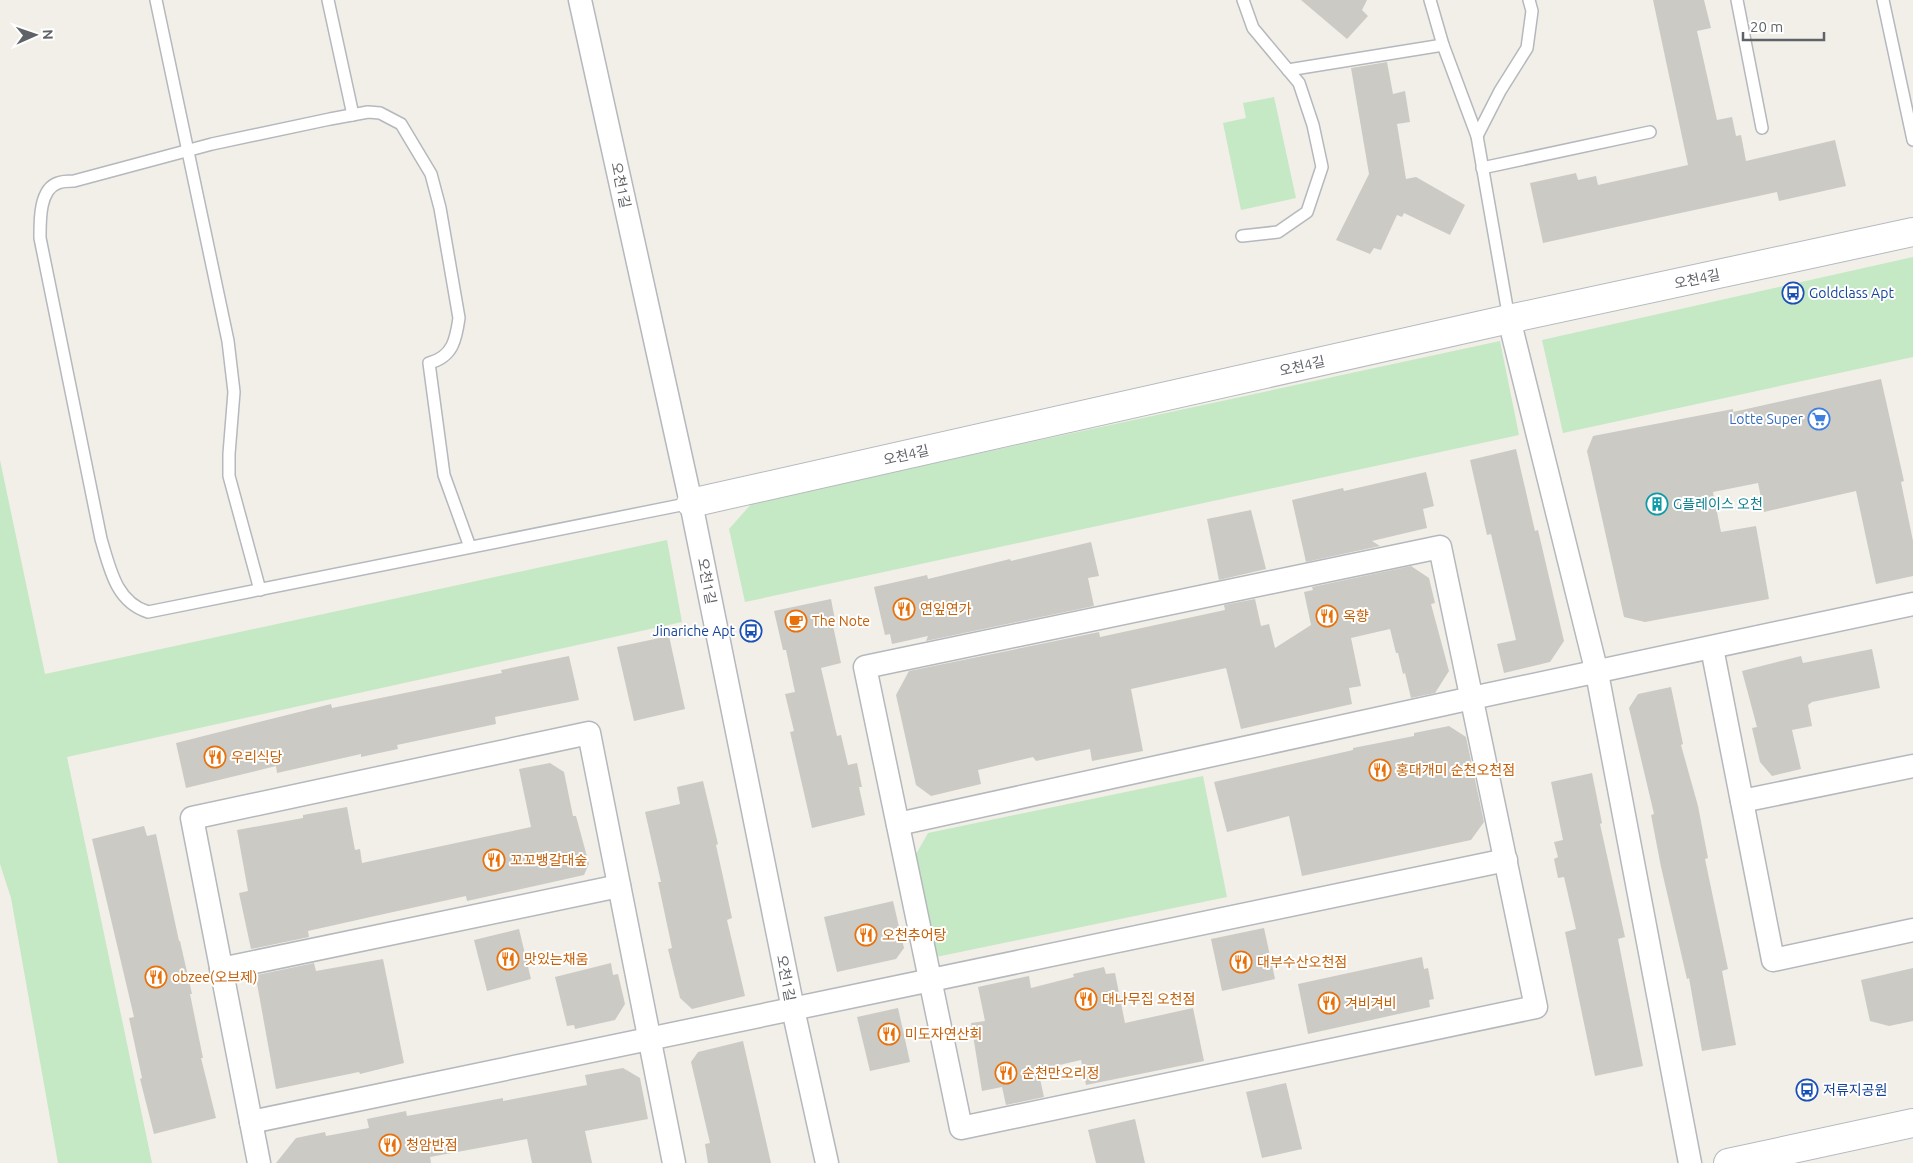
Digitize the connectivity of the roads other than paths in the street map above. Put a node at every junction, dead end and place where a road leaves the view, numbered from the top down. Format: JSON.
{"nodes":[{"id":1,"x":156,"y":0,"type":"edge"},
{"id":2,"x":328,"y":0,"type":"edge"},
{"id":3,"x":580,"y":0,"type":"edge"},
{"id":4,"x":1243,"y":0,"type":"edge"},
{"id":5,"x":1430,"y":0,"type":"edge"},
{"id":6,"x":1529,"y":0,"type":"edge"},
{"id":7,"x":1737,"y":0,"type":"edge"},
{"id":8,"x":1884,"y":0,"type":"edge"},
{"id":9,"x":1444,"y":45,"type":"junction"},
{"id":10,"x":1288,"y":70,"type":"junction"},
{"id":11,"x":1908,"y":94,"type":"edge"},
{"id":12,"x":352,"y":115,"type":"junction"},
{"id":13,"x":1762,"y":128,"type":"dead end"},
{"id":14,"x":1650,"y":132,"type":"dead end"},
{"id":15,"x":1477,"y":136,"type":"junction"},
{"id":16,"x":1913,"y":140,"type":"edge"},
{"id":17,"x":188,"y":151,"type":"junction"},
{"id":18,"x":1482,"y":168,"type":"junction"},
{"id":19,"x":1913,"y":232,"type":"edge"},
{"id":20,"x":1242,"y":236,"type":"dead end"},
{"id":21,"x":1509,"y":320,"type":"junction"},
{"id":22,"x":691,"y":503,"type":"junction"},
{"id":23,"x":470,"y":547,"type":"junction"},
{"id":24,"x":260,"y":590,"type":"junction"},
{"id":25,"x":1913,"y":604,"type":"edge"},
{"id":26,"x":1712,"y":648,"type":"junction"},
{"id":27,"x":1597,"y":673,"type":"junction"},
{"id":28,"x":1472,"y":698,"type":"junction"},
{"id":29,"x":1913,"y":766,"type":"edge"},
{"id":30,"x":1742,"y":801,"type":"junction"},
{"id":31,"x":898,"y":824,"type":"junction"},
{"id":32,"x":1506,"y":860,"type":"junction"},
{"id":33,"x":619,"y":886,"type":"junction"},
{"id":34,"x":1913,"y":930,"type":"edge"},
{"id":35,"x":221,"y":969,"type":"junction"},
{"id":36,"x":930,"y":980,"type":"junction"},
{"id":37,"x":793,"y":1009,"type":"junction"},
{"id":38,"x":650,"y":1039,"type":"junction"},
{"id":39,"x":251,"y":1122,"type":"junction"},
{"id":40,"x":1913,"y":1123,"type":"edge"},
{"id":41,"x":259,"y":1163,"type":"edge"},
{"id":42,"x":674,"y":1163,"type":"edge"},
{"id":43,"x":827,"y":1163,"type":"edge"},
{"id":44,"x":1690,"y":1163,"type":"edge"},
{"id":45,"x":1728,"y":1163,"type":"edge"}],
"edges":[{"from":1,"to":17,"type":"lane"},
{"from":2,"to":12,"type":"lane"},
{"from":3,"to":22,"type":"street","name":"오천1길"},
{"from":4,"to":10,"type":"lane"},
{"from":5,"to":9,"type":"lane"},
{"from":6,"to":15,"type":"lane"},
{"from":7,"to":13,"type":"lane"},
{"from":8,"to":11,"type":"lane"},
{"from":9,"to":10,"type":"lane"},
{"from":9,"to":15,"type":"lane"},
{"from":10,"to":20,"type":"lane"},
{"from":11,"to":16,"type":"lane"},
{"from":12,"to":17,"type":"lane"},
{"from":12,"to":23,"type":"lane"},
{"from":14,"to":18,"type":"lane"},
{"from":15,"to":18,"type":"lane"},
{"from":17,"to":24,"type":"lane"},
{"from":17,"to":24,"type":"lane"},
{"from":18,"to":21,"type":"lane"},
{"from":19,"to":21,"type":"street","name":"오천4길"},
{"from":21,"to":22,"type":"street","name":"오천4길"},
{"from":21,"to":27,"type":"street"},
{"from":22,"to":23,"type":"lane"},
{"from":22,"to":37,"type":"street","name":"오천1길"},
{"from":23,"to":24,"type":"lane"},
{"from":25,"to":26,"type":"street"},
{"from":26,"to":27,"type":"street"},
{"from":26,"to":30,"type":"street"},
{"from":27,"to":28,"type":"street"},
{"from":27,"to":44,"type":"street"},
{"from":28,"to":31,"type":"street"},
{"from":28,"to":31,"type":"street"},
{"from":28,"to":32,"type":"street"},
{"from":29,"to":30,"type":"street"},
{"from":30,"to":34,"type":"street"},
{"from":31,"to":36,"type":"street"},
{"from":32,"to":36,"type":"street"},
{"from":32,"to":36,"type":"street"},
{"from":33,"to":35,"type":"street"},
{"from":33,"to":35,"type":"street"},
{"from":33,"to":38,"type":"street"},
{"from":35,"to":39,"type":"street"},
{"from":36,"to":37,"type":"street"},
{"from":37,"to":38,"type":"street"},
{"from":37,"to":43,"type":"street","name":"오천1길"},
{"from":38,"to":39,"type":"street"},
{"from":38,"to":42,"type":"street"},
{"from":39,"to":41,"type":"street"},
{"from":40,"to":45,"type":"street"}]}
